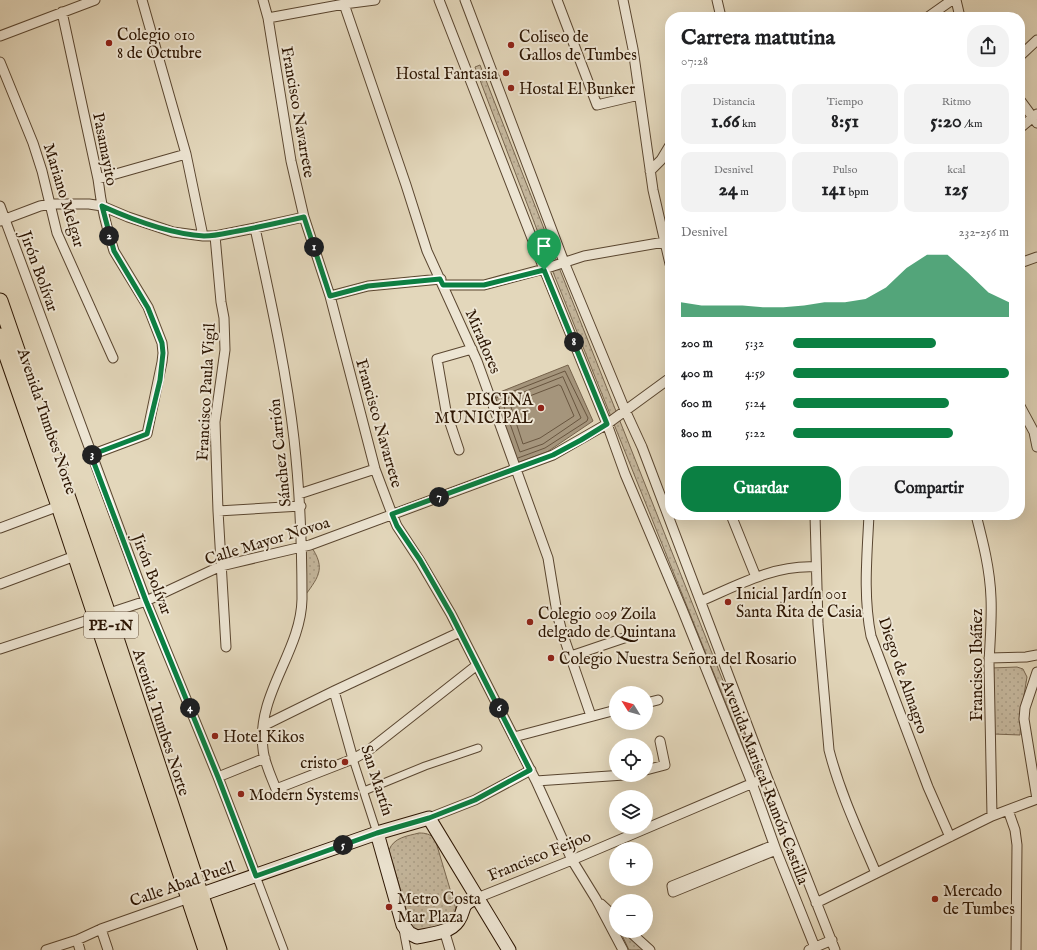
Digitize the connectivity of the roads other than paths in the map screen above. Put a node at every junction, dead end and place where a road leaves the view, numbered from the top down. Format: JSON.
{"nodes":[{"id":1,"x":95,"y":0,"type":"edge"},
{"id":2,"x":142,"y":0,"type":"edge"},
{"id":3,"x":263,"y":0,"type":"edge"},
{"id":4,"x":375,"y":0,"type":"edge"},
{"id":5,"x":439,"y":0,"type":"edge"},
{"id":6,"x":465,"y":0,"type":"edge"},
{"id":7,"x":557,"y":0,"type":"edge"},
{"id":8,"x":623,"y":0,"type":"edge"},
{"id":9,"x":717,"y":0,"type":"edge"},
{"id":10,"x":952,"y":0,"type":"edge"},
{"id":11,"x":956,"y":0,"type":"edge"},
{"id":12,"x":344,"y":4,"type":"junction"},
{"id":13,"x":62,"y":12,"type":"junction"},
{"id":14,"x":720,"y":12,"type":"edge"},
{"id":15,"x":935,"y":12,"type":"edge"},
{"id":16,"x":959,"y":12,"type":"edge"},
{"id":17,"x":268,"y":18,"type":"junction"},
{"id":18,"x":0,"y":36,"type":"edge"},
{"id":19,"x":1037,"y":40,"type":"edge"},
{"id":20,"x":1025,"y":51,"type":"edge"},
{"id":21,"x":0,"y":62,"type":"edge"},
{"id":22,"x":639,"y":95,"type":"junction"},
{"id":23,"x":1025,"y":106,"type":"edge"},
{"id":24,"x":1036,"y":118,"type":"edge"},
{"id":25,"x":1025,"y":125,"type":"edge"},
{"id":26,"x":665,"y":153,"type":"edge"},
{"id":27,"x":186,"y":154,"type":"junction"},
{"id":28,"x":650,"y":171,"type":"junction"},
{"id":29,"x":98,"y":179,"type":"junction"},
{"id":30,"x":51,"y":204,"type":"junction"},
{"id":31,"x":0,"y":206,"type":"edge"},
{"id":32,"x":102,"y":206,"type":"junction"},
{"id":33,"x":304,"y":217,"type":"junction"},
{"id":34,"x":2,"y":220,"type":"edge"},
{"id":35,"x":256,"y":228,"type":"junction"},
{"id":36,"x":665,"y":235,"type":"edge"},
{"id":37,"x":203,"y":236,"type":"junction"},
{"id":38,"x":215,"y":236,"type":"junction"},
{"id":39,"x":665,"y":242,"type":"edge"},
{"id":40,"x":1037,"y":257,"type":"edge"},
{"id":41,"x":1025,"y":261,"type":"edge"},
{"id":42,"x":564,"y":262,"type":"junction"},
{"id":43,"x":544,"y":270,"type":"junction"},
{"id":44,"x":442,"y":282,"type":"junction"},
{"id":45,"x":330,"y":296,"type":"junction"},
{"id":46,"x":0,"y":301,"type":"edge"},
{"id":47,"x":0,"y":336,"type":"edge"},
{"id":48,"x":472,"y":349,"type":"junction"},
{"id":49,"x":113,"y":358,"type":"dead end"},
{"id":50,"x":665,"y":382,"type":"edge"},
{"id":51,"x":625,"y":410,"type":"junction"},
{"id":52,"x":1025,"y":414,"type":"edge"},
{"id":53,"x":607,"y":424,"type":"junction"},
{"id":54,"x":1036,"y":432,"type":"edge"},
{"id":55,"x":1037,"y":447,"type":"edge"},
{"id":56,"x":459,"y":450,"type":"dead end"},
{"id":57,"x":91,"y":455,"type":"junction"},
{"id":58,"x":375,"y":469,"type":"junction"},
{"id":59,"x":516,"y":469,"type":"junction"},
{"id":60,"x":299,"y":494,"type":"junction"},
{"id":61,"x":59,"y":506,"type":"junction"},
{"id":62,"x":301,"y":506,"type":"junction"},
{"id":63,"x":665,"y":507,"type":"edge"},
{"id":64,"x":218,"y":511,"type":"junction"},
{"id":65,"x":392,"y":514,"type":"junction"},
{"id":66,"x":670,"y":520,"type":"edge"},
{"id":67,"x":733,"y":520,"type":"edge"},
{"id":68,"x":815,"y":520,"type":"edge"},
{"id":69,"x":869,"y":520,"type":"edge"},
{"id":70,"x":977,"y":520,"type":"edge"},
{"id":71,"x":0,"y":528,"type":"edge"},
{"id":72,"x":301,"y":547,"type":"junction"},
{"id":73,"x":75,"y":556,"type":"junction"},
{"id":74,"x":221,"y":566,"type":"junction"},
{"id":75,"x":815,"y":567,"type":"junction"},
{"id":76,"x":756,"y":577,"type":"junction"},
{"id":77,"x":0,"y":584,"type":"edge"},
{"id":78,"x":146,"y":601,"type":"junction"},
{"id":79,"x":701,"y":601,"type":"junction"},
{"id":80,"x":101,"y":616,"type":"junction"},
{"id":81,"x":460,"y":632,"type":"junction"},
{"id":82,"x":630,"y":636,"type":"dead end"},
{"id":83,"x":226,"y":646,"type":"dead end"},
{"id":84,"x":0,"y":649,"type":"edge"},
{"id":85,"x":1037,"y":655,"type":"edge"},
{"id":86,"x":570,"y":656,"type":"junction"},
{"id":87,"x":989,"y":658,"type":"junction"},
{"id":88,"x":477,"y":665,"type":"junction"},
{"id":89,"x":1037,"y":672,"type":"edge"},
{"id":90,"x":334,"y":691,"type":"junction"},
{"id":91,"x":658,"y":700,"type":"dead end"},
{"id":92,"x":653,"y":701,"type":"edge"},
{"id":93,"x":609,"y":712,"type":"edge"},
{"id":94,"x":591,"y":716,"type":"junction"},
{"id":95,"x":263,"y":726,"type":"junction"},
{"id":96,"x":514,"y":737,"type":"junction"},
{"id":97,"x":660,"y":741,"type":"dead end"},
{"id":98,"x":478,"y":748,"type":"dead end"},
{"id":99,"x":265,"y":758,"type":"junction"},
{"id":100,"x":353,"y":759,"type":"junction"},
{"id":101,"x":653,"y":768,"type":"edge"},
{"id":102,"x":530,"y":770,"type":"junction"},
{"id":103,"x":609,"y":776,"type":"edge"},
{"id":104,"x":218,"y":777,"type":"junction"},
{"id":105,"x":767,"y":777,"type":"junction"},
{"id":106,"x":536,"y":781,"type":"junction"},
{"id":107,"x":752,"y":783,"type":"junction"},
{"id":108,"x":364,"y":791,"type":"junction"},
{"id":109,"x":1037,"y":799,"type":"edge"},
{"id":110,"x":1008,"y":810,"type":"junction"},
{"id":111,"x":992,"y":816,"type":"junction"},
{"id":112,"x":429,"y":818,"type":"junction"},
{"id":113,"x":377,"y":833,"type":"junction"},
{"id":114,"x":950,"y":837,"type":"junction"},
{"id":115,"x":775,"y":847,"type":"junction"},
{"id":116,"x":572,"y":860,"type":"junction"},
{"id":117,"x":876,"y":873,"type":"junction"},
{"id":118,"x":256,"y":876,"type":"junction"},
{"id":119,"x":195,"y":896,"type":"junction"},
{"id":120,"x":477,"y":898,"type":"junction"},
{"id":121,"x":596,"y":899,"type":"junction"},
{"id":122,"x":816,"y":903,"type":"junction"},
{"id":123,"x":609,"y":911,"type":"edge"},
{"id":124,"x":403,"y":925,"type":"junction"},
{"id":125,"x":101,"y":929,"type":"junction"},
{"id":126,"x":444,"y":930,"type":"junction"},
{"id":127,"x":637,"y":938,"type":"edge"},
{"id":128,"x":77,"y":940,"type":"junction"},
{"id":129,"x":832,"y":940,"type":"junction"},
{"id":130,"x":813,"y":949,"type":"edge"},
{"id":131,"x":46,"y":950,"type":"edge"},
{"id":132,"x":80,"y":950,"type":"edge"},
{"id":133,"x":108,"y":950,"type":"edge"},
{"id":134,"x":206,"y":950,"type":"edge"},
{"id":135,"x":219,"y":950,"type":"edge"},
{"id":136,"x":284,"y":950,"type":"edge"},
{"id":137,"x":407,"y":950,"type":"edge"},
{"id":138,"x":450,"y":950,"type":"edge"},
{"id":139,"x":509,"y":950,"type":"edge"},
{"id":140,"x":623,"y":950,"type":"edge"},
{"id":141,"x":650,"y":950,"type":"edge"},
{"id":142,"x":835,"y":950,"type":"edge"},
{"id":143,"x":1016,"y":950,"type":"edge"}],
"edges":[{"from":1,"to":13,"type":"street"},
{"from":2,"to":27,"type":"street"},
{"from":3,"to":17,"type":"street","name":"Francisco Navarrete"},
{"from":4,"to":12,"type":"street"},
{"from":5,"to":43,"type":"street","name":"Avenida Mariscal Ramón Castilla"},
{"from":6,"to":42,"type":"street","name":"Avenida Mariscal Ramón Castilla"},
{"from":7,"to":22,"type":"street"},
{"from":8,"to":22,"type":"street"},
{"from":9,"to":14,"type":"street"},
{"from":10,"to":15,"type":"street"},
{"from":11,"to":16,"type":"street"},
{"from":12,"to":17,"type":"street"},
{"from":12,"to":44,"type":"street","name":"Miraflores"},
{"from":13,"to":18,"type":"street"},
{"from":13,"to":29,"type":"street","name":"Pasamayito"},
{"from":17,"to":33,"type":"street","name":"Francisco Navarrete"},
{"from":19,"to":20,"type":"street"},
{"from":21,"to":30,"type":"street","name":"Mariano Melgar"},
{"from":22,"to":28,"type":"street"},
{"from":23,"to":24,"type":"street"},
{"from":24,"to":25,"type":"street"},
{"from":26,"to":28,"type":"street"},
{"from":27,"to":29,"type":"street"},
{"from":27,"to":37,"type":"street"},
{"from":28,"to":36,"type":"street"},
{"from":29,"to":32,"type":"street","name":"Pasamayito"},
{"from":30,"to":32,"type":"street"},
{"from":30,"to":34,"type":"street"},
{"from":30,"to":49,"type":"street","name":"Mariano Melgar"},
{"from":31,"to":34,"type":"street","name":"Jirón Bolívar"},
{"from":32,"to":37,"type":"street"},
{"from":32,"to":57,"type":"street","name":"Pasamayito"},
{"from":33,"to":35,"type":"street"},
{"from":33,"to":45,"type":"street","name":"Francisco Navarrete"},
{"from":34,"to":57,"type":"street","name":"Jirón Bolívar"},
{"from":35,"to":38,"type":"street"},
{"from":35,"to":60,"type":"street","name":"Sánchez Carrión"},
{"from":37,"to":38,"type":"street"},
{"from":38,"to":64,"type":"street","name":"Francisco Paula Vigil"},
{"from":39,"to":42,"type":"street"},
{"from":40,"to":41,"type":"street"},
{"from":42,"to":43,"type":"street"},
{"from":42,"to":51,"type":"street","name":"Avenida Mariscal Ramón Castilla"},
{"from":43,"to":44,"type":"street"},
{"from":43,"to":53,"type":"street","name":"Avenida Mariscal Ramón Castilla"},
{"from":44,"to":45,"type":"street"},
{"from":44,"to":48,"type":"street","name":"Miraflores"},
{"from":45,"to":58,"type":"street","name":"Francisco Navarrete"},
{"from":46,"to":80,"type":"highway","name":"Avenida Tumbes Norte","number":"PE-1N"},
{"from":47,"to":61,"type":"highway","name":"Avenida Tumbes Norte","number":"PE-1N"},
{"from":48,"to":56,"type":"street"},
{"from":48,"to":59,"type":"street","name":"Miraflores"},
{"from":50,"to":51,"type":"street","name":"Calle Mayor Novoa"},
{"from":51,"to":53,"type":"street","name":"Calle Mayor Novoa"},
{"from":51,"to":63,"type":"street","name":"Avenida Mariscal Ramón Castilla"},
{"from":52,"to":54,"type":"street"},
{"from":53,"to":59,"type":"street","name":"Calle Mayor Novoa"},
{"from":53,"to":107,"type":"street","name":"Avenida Mariscal Ramón Castilla"},
{"from":54,"to":55,"type":"street"},
{"from":57,"to":78,"type":"street","name":"Jirón Bolívar"},
{"from":58,"to":60,"type":"street"},
{"from":58,"to":65,"type":"street","name":"Francisco Navarrete"},
{"from":59,"to":65,"type":"street","name":"Calle Mayor Novoa"},
{"from":59,"to":86,"type":"street","name":"Miraflores"},
{"from":60,"to":62,"type":"street","name":"Sánchez Carrión"},
{"from":61,"to":71,"type":"street"},
{"from":61,"to":73,"type":"highway","name":"Avenida Tumbes Norte","number":"PE-1N"},
{"from":62,"to":64,"type":"street"},
{"from":62,"to":72,"type":"street","name":"Sánchez Carrión"},
{"from":64,"to":74,"type":"street","name":"Francisco Paula Vigil"},
{"from":65,"to":72,"type":"street","name":"Calle Mayor Novoa"},
{"from":65,"to":81,"type":"street","name":"Francisco Navarrete"},
{"from":66,"to":79,"type":"street","name":"Avenida Mariscal Ramón Castilla"},
{"from":67,"to":76,"type":"street"},
{"from":68,"to":75,"type":"street"},
{"from":69,"to":114,"type":"street","name":"Diego de Almagro"},
{"from":70,"to":87,"type":"street","name":"Francisco Ibáñez"},
{"from":72,"to":74,"type":"street","name":"Calle Mayor Novoa"},
{"from":72,"to":95,"type":"street","name":"Sánchez Carrión"},
{"from":73,"to":77,"type":"street"},
{"from":73,"to":80,"type":"highway","name":"Avenida Tumbes Norte","number":"PE-1N"},
{"from":74,"to":78,"type":"street","name":"Calle Mayor Novoa"},
{"from":74,"to":83,"type":"street","name":"Francisco Paula Vigil"},
{"from":75,"to":76,"type":"street"},
{"from":75,"to":117,"type":"street"},
{"from":76,"to":79,"type":"street"},
{"from":78,"to":80,"type":"street","name":"Calle Mayor Novoa"},
{"from":78,"to":104,"type":"street","name":"Jirón Bolívar"},
{"from":79,"to":105,"type":"street","name":"Avenida Mariscal Ramón Castilla"},
{"from":80,"to":84,"type":"street","name":"Calle Mayor Novoa"},
{"from":80,"to":119,"type":"highway","name":"Avenida Tumbes Norte","number":"PE-1N"},
{"from":81,"to":88,"type":"street","name":"Francisco Navarrete"},
{"from":81,"to":90,"type":"street"},
{"from":82,"to":86,"type":"street"},
{"from":85,"to":87,"type":"street"},
{"from":86,"to":94,"type":"street","name":"Miraflores"},
{"from":87,"to":111,"type":"street","name":"Francisco Ibáñez"},
{"from":88,"to":96,"type":"street","name":"Francisco Navarrete"},
{"from":88,"to":100,"type":"street"},
{"from":89,"to":109,"type":"street"},
{"from":90,"to":95,"type":"street"},
{"from":90,"to":100,"type":"street","name":"San Martín"},
{"from":91,"to":92,"type":"street"},
{"from":93,"to":94,"type":"street"},
{"from":94,"to":96,"type":"street"},
{"from":95,"to":99,"type":"street","name":"Sánchez Carrión"},
{"from":96,"to":102,"type":"street","name":"Francisco Navarrete"},
{"from":97,"to":101,"type":"street"},
{"from":98,"to":108,"type":"street"},
{"from":99,"to":100,"type":"street","name":"Sánchez Carrión"},
{"from":99,"to":104,"type":"street"},
{"from":100,"to":108,"type":"street","name":"San Martín"},
{"from":102,"to":106,"type":"street","name":"Francisco Navarrete"},
{"from":102,"to":112,"type":"street","name":"Calle Abad Puell"},
{"from":103,"to":106,"type":"street"},
{"from":104,"to":118,"type":"street","name":"Jirón Bolívar"},
{"from":105,"to":107,"type":"street","name":"Francisco Feijoo"},
{"from":105,"to":122,"type":"street","name":"Avenida Mariscal Ramón Castilla"},
{"from":106,"to":116,"type":"street","name":"Francisco Navarrete"},
{"from":107,"to":115,"type":"street","name":"Avenida Mariscal Ramón Castilla"},
{"from":107,"to":116,"type":"street","name":"Francisco Feijoo"},
{"from":108,"to":113,"type":"street","name":"San Martín"},
{"from":109,"to":110,"type":"street"},
{"from":110,"to":111,"type":"street"},
{"from":110,"to":143,"type":"street"},
{"from":111,"to":114,"type":"street"},
{"from":112,"to":113,"type":"main road","name":"Calle Abad Puell"},
{"from":112,"to":120,"type":"main road"},
{"from":113,"to":118,"type":"main road","name":"Calle Abad Puell"},
{"from":113,"to":124,"type":"main road","name":"San Martín"},
{"from":114,"to":117,"type":"street"},
{"from":115,"to":115,"type":"street"},
{"from":115,"to":130,"type":"street","name":"Avenida Mariscal Ramón Castilla"},
{"from":116,"to":120,"type":"street","name":"Francisco Feijoo"},
{"from":116,"to":121,"type":"street","name":"Francisco Navarrete"},
{"from":117,"to":122,"type":"street"},
{"from":118,"to":119,"type":"main road","name":"Calle Abad Puell"},
{"from":118,"to":136,"type":"street","name":"Jirón Bolívar"},
{"from":119,"to":125,"type":"street","name":"Calle Abad Puell"},
{"from":119,"to":134,"type":"highway","name":"Avenida Tumbes Norte","number":"PE-1N"},
{"from":119,"to":135,"type":"highway","name":"Avenida Tumbes Norte","number":"PE-1N"},
{"from":120,"to":126,"type":"main road","name":"Francisco Feijoo"},
{"from":120,"to":139,"type":"main road"},
{"from":121,"to":123,"type":"street"},
{"from":121,"to":140,"type":"street","name":"Francisco Navarrete"},
{"from":122,"to":129,"type":"street","name":"Avenida Mariscal Ramón Castilla"},
{"from":124,"to":126,"type":"main road","name":"Francisco Feijoo"},
{"from":124,"to":137,"type":"street","name":"San Martín"},
{"from":125,"to":128,"type":"street","name":"Calle Abad Puell"},
{"from":125,"to":133,"type":"street"},
{"from":126,"to":138,"type":"street"},
{"from":127,"to":141,"type":"street"},
{"from":128,"to":131,"type":"street","name":"Calle Abad Puell"},
{"from":128,"to":132,"type":"street"},
{"from":129,"to":130,"type":"street"},
{"from":129,"to":142,"type":"street","name":"Avenida Mariscal Ramón Castilla"}]}
